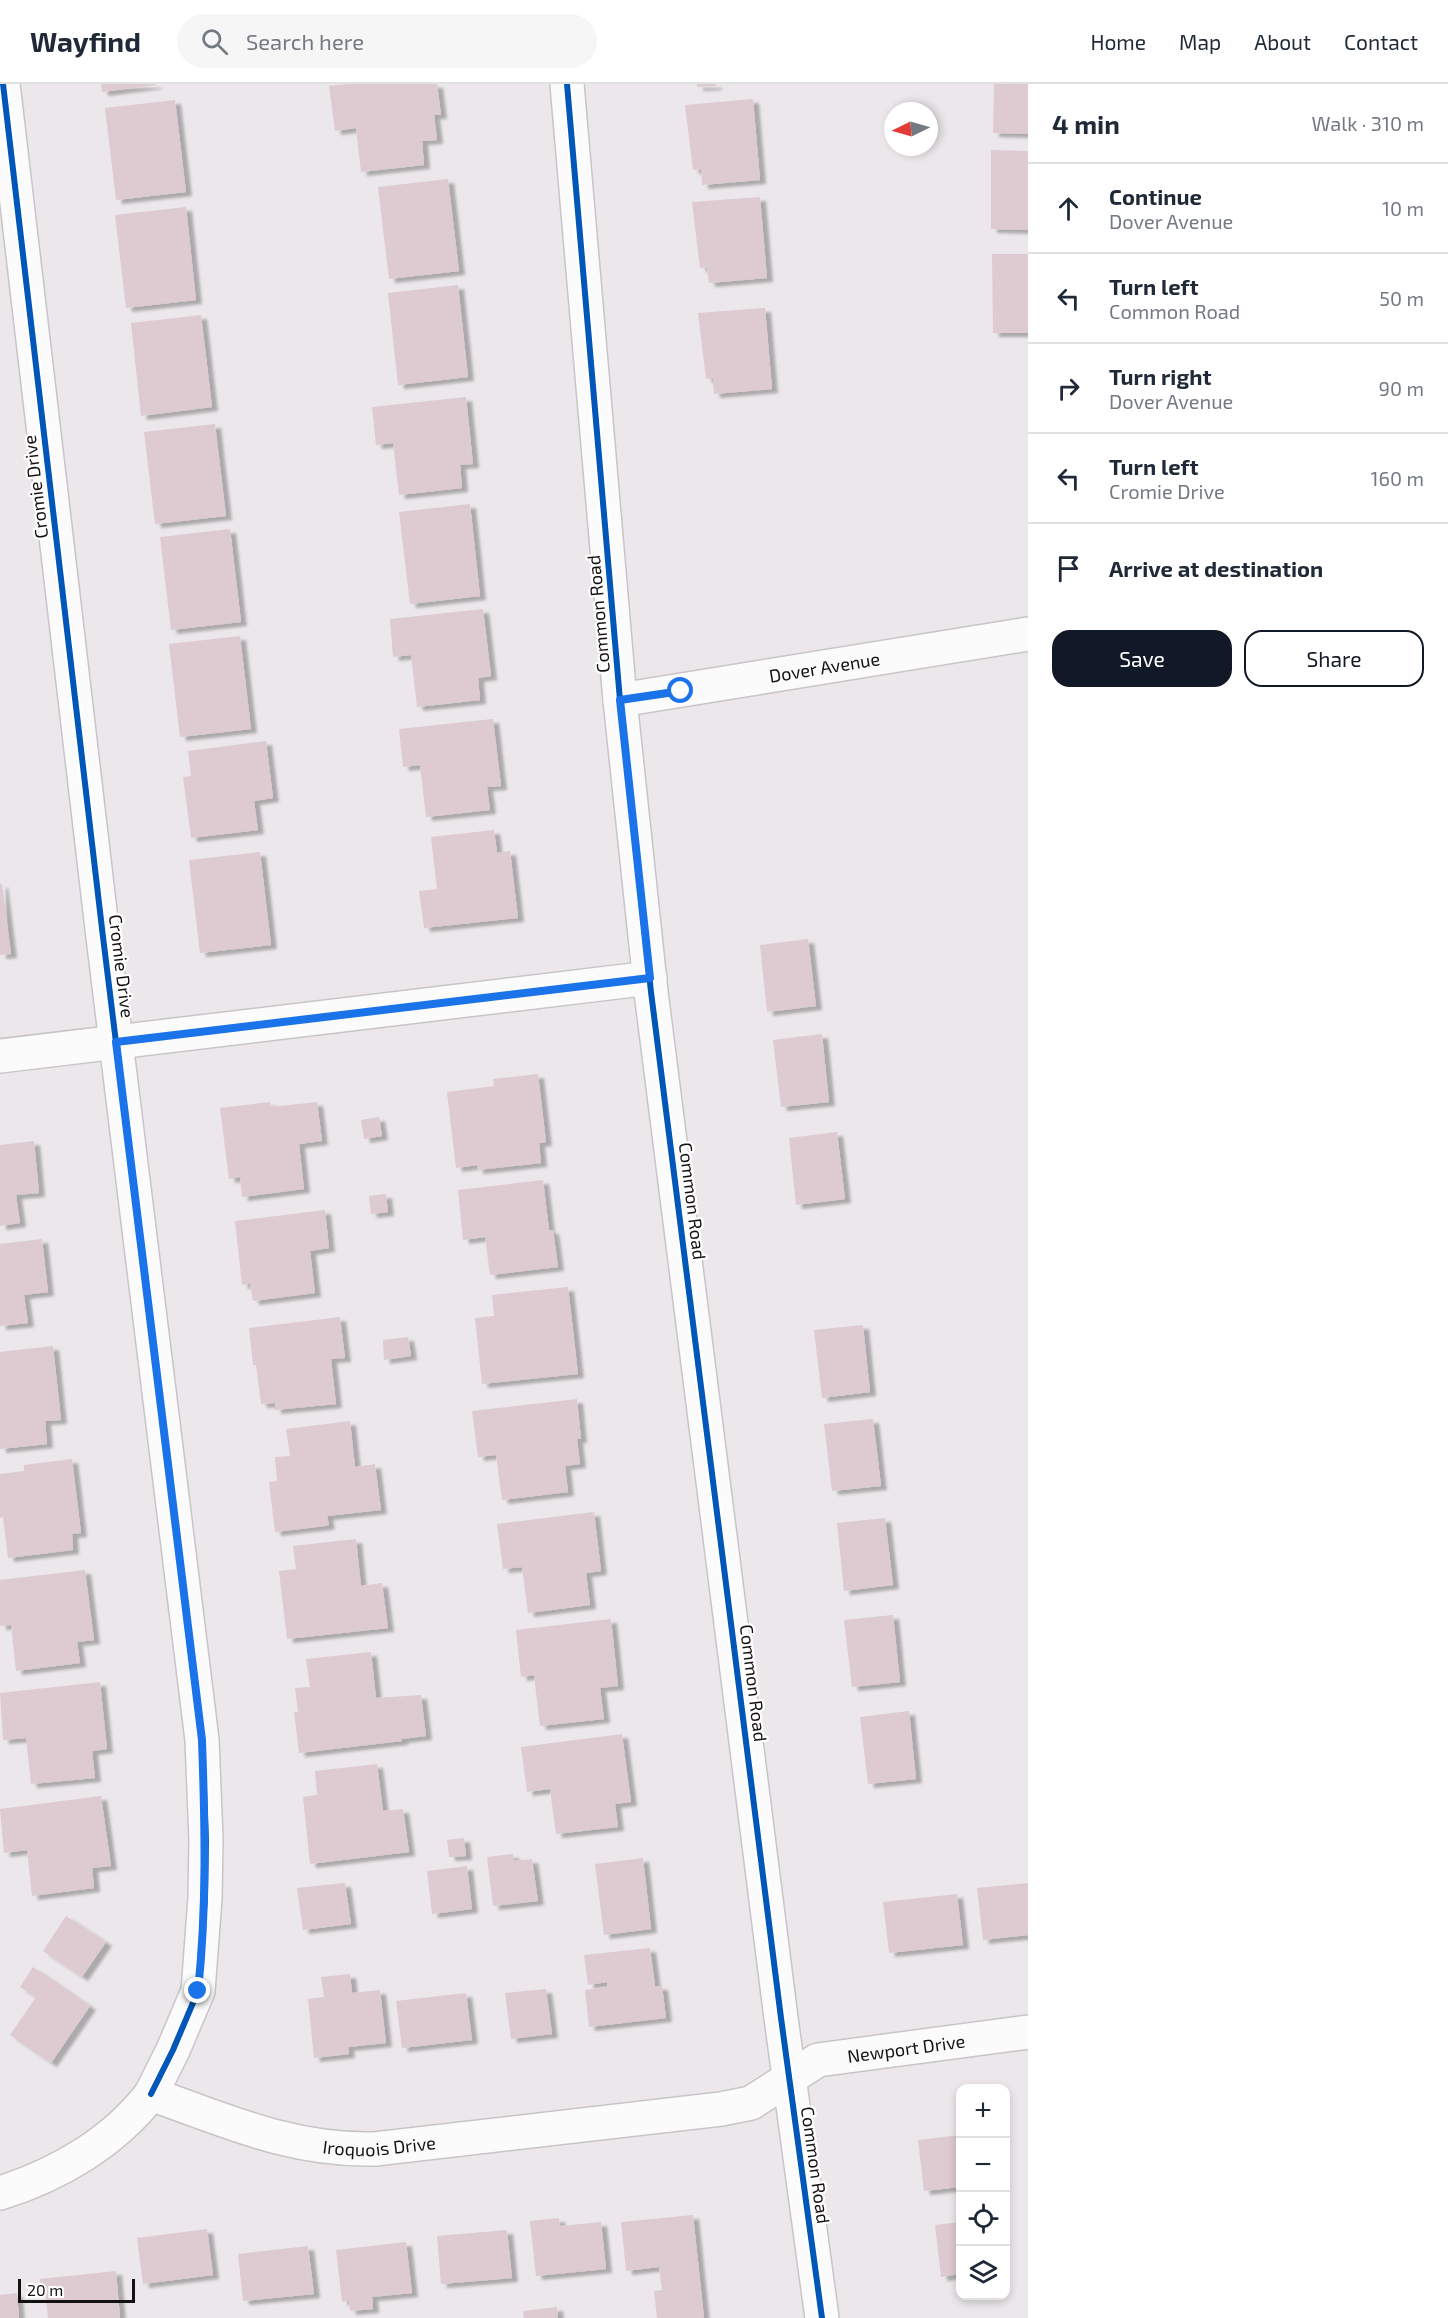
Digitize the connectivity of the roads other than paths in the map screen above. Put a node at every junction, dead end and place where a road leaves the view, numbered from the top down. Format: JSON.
{"nodes":[{"id":1,"x":3,"y":84,"type":"edge"},
{"id":2,"x":567,"y":84,"type":"edge"},
{"id":3,"x":1028,"y":633,"type":"edge"},
{"id":4,"x":620,"y":700,"type":"junction"},
{"id":5,"x":650,"y":978,"type":"junction"},
{"id":6,"x":116,"y":1042,"type":"junction"},
{"id":7,"x":0,"y":1056,"type":"edge"},
{"id":8,"x":1028,"y":2032,"type":"edge"},
{"id":9,"x":789,"y":2078,"type":"junction"},
{"id":10,"x":151,"y":2094,"type":"junction"},
{"id":11,"x":0,"y":2193,"type":"edge"},
{"id":12,"x":822,"y":2318,"type":"edge"}],
"edges":[{"from":1,"to":6,"type":"street","name":"Cromie Drive"},
{"from":2,"to":4,"type":"street","name":"Common Road"},
{"from":3,"to":4,"type":"street","name":"Dover Avenue"},
{"from":4,"to":5,"type":"street","name":"Common Road"},
{"from":5,"to":6,"type":"street"},
{"from":5,"to":9,"type":"street","name":"Common Road"},
{"from":6,"to":7,"type":"street"},
{"from":6,"to":10,"type":"street","name":"Cromie Drive"},
{"from":8,"to":9,"type":"street","name":"Newport Drive"},
{"from":9,"to":10,"type":"street","name":"Iroquois Drive"},
{"from":9,"to":12,"type":"street","name":"Common Road"},
{"from":10,"to":11,"type":"street"}]}
